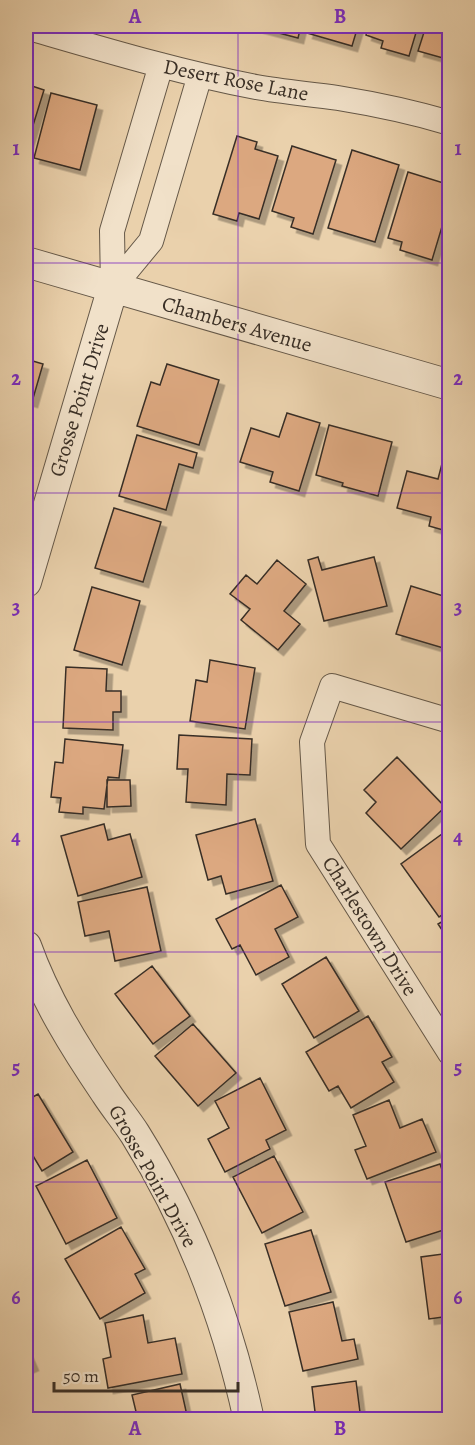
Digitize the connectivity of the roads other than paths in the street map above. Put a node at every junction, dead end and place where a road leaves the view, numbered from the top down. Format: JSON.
{"nodes":[{"id":1,"x":26,"y":27,"type":"edge"},
{"id":2,"x":161,"y":65,"type":"junction"},
{"id":3,"x":200,"y":75,"type":"junction"},
{"id":4,"x":450,"y":123,"type":"edge"},
{"id":5,"x":135,"y":152,"type":"junction"},
{"id":6,"x":174,"y":160,"type":"junction"},
{"id":7,"x":26,"y":262,"type":"edge"},
{"id":8,"x":113,"y":287,"type":"junction"},
{"id":9,"x":450,"y":385,"type":"edge"},
{"id":10,"x":26,"y":582,"type":"edge"},
{"id":11,"x":450,"y":720,"type":"edge"},
{"id":12,"x":26,"y":946,"type":"edge"},
{"id":13,"x":450,"y":1053,"type":"edge"},
{"id":14,"x":249,"y":1419,"type":"edge"}],
"edges":[{"from":1,"to":2,"type":"street","name":"Desert Rose Lane"},
{"from":2,"to":3,"type":"street","name":"Desert Rose Lane"},
{"from":2,"to":5,"type":"street"},
{"from":3,"to":4,"type":"street","name":"Desert Rose Lane"},
{"from":3,"to":6,"type":"street"},
{"from":5,"to":6,"type":"street"},
{"from":5,"to":8,"type":"street"},
{"from":6,"to":8,"type":"street"},
{"from":7,"to":8,"type":"street","name":"Chambers Avenue"},
{"from":8,"to":9,"type":"street","name":"Chambers Avenue"},
{"from":8,"to":10,"type":"street","name":"Grosse Point Drive"},
{"from":11,"to":13,"type":"street","name":"Charlestown Drive"},
{"from":12,"to":14,"type":"street","name":"Grosse Point Drive"}]}
